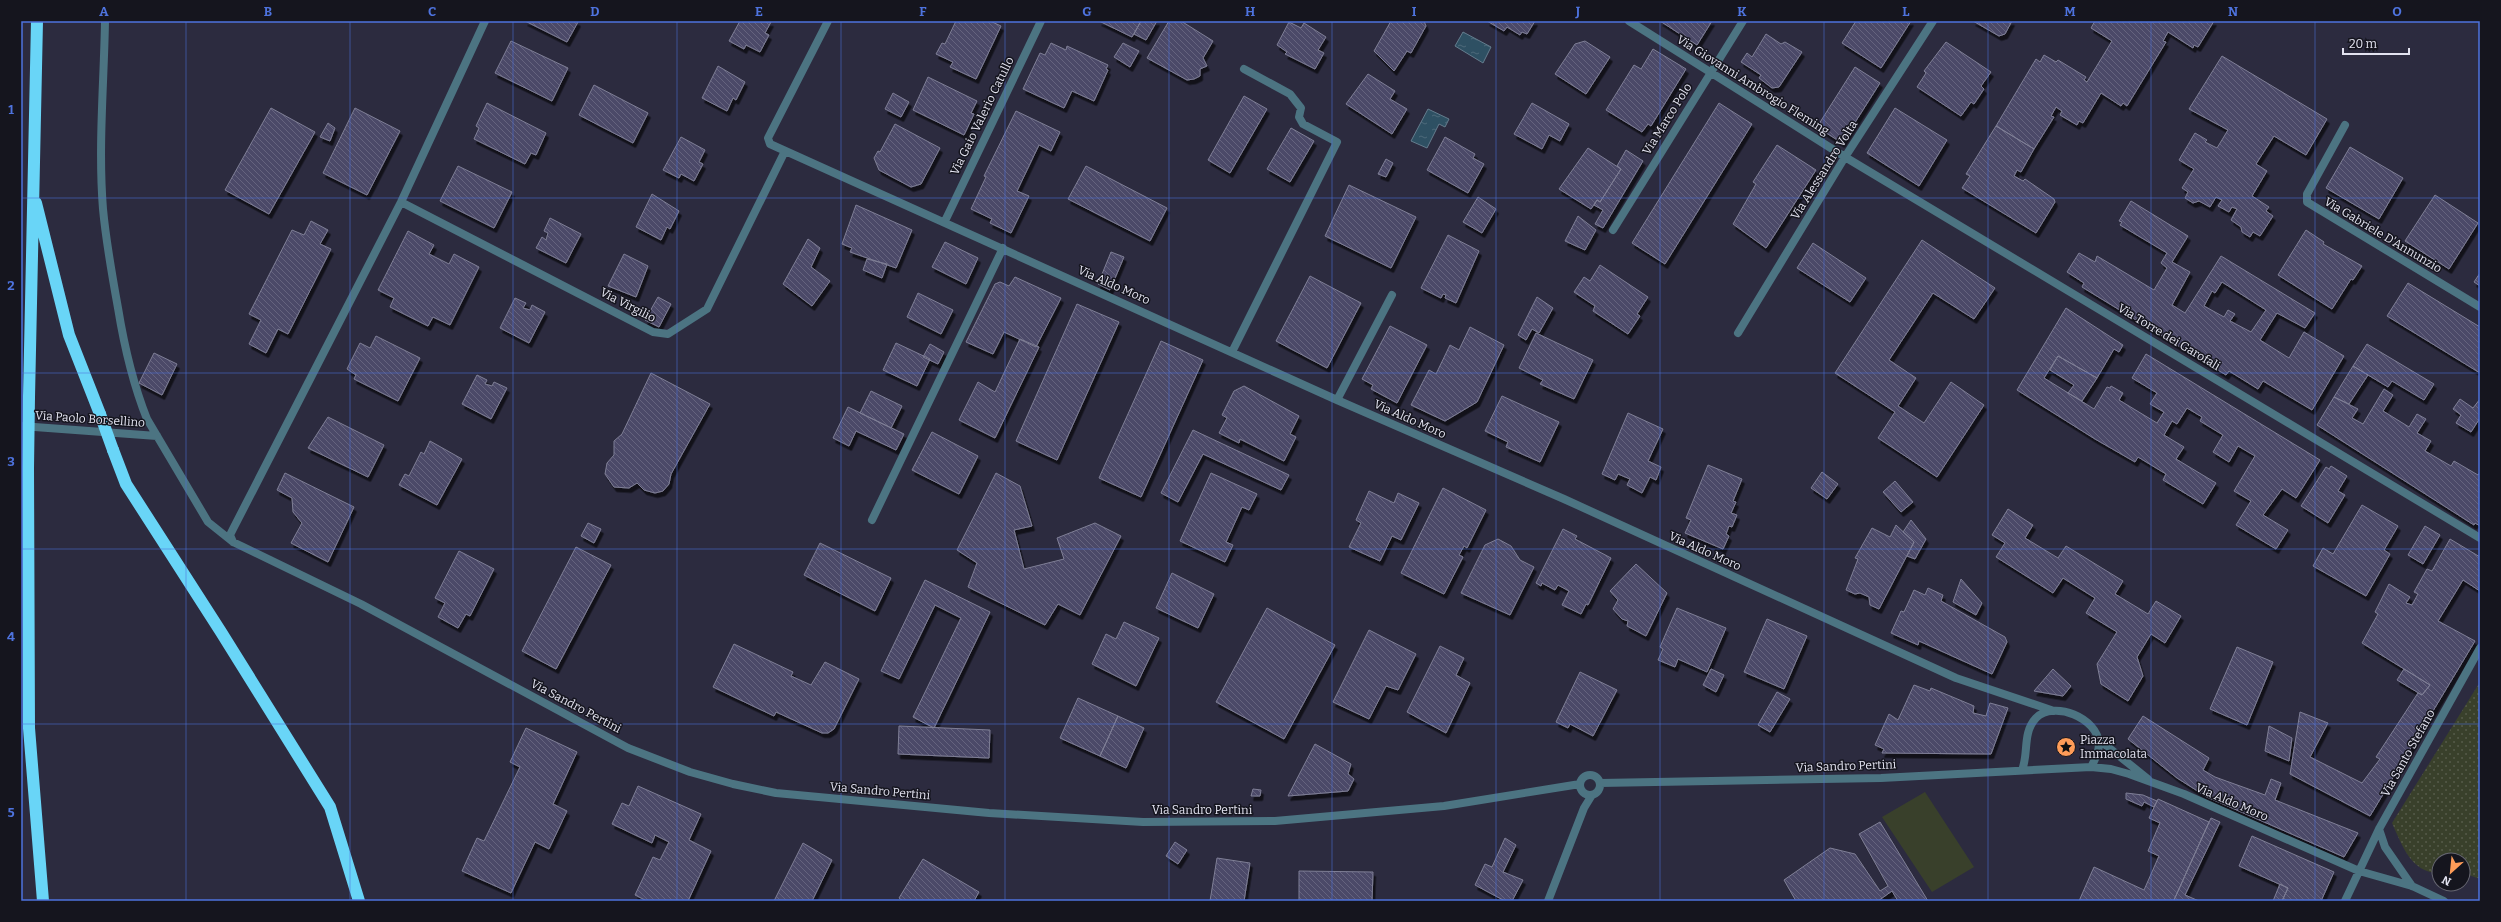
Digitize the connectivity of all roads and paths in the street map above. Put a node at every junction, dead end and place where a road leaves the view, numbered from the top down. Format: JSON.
{"nodes":[{"id":1,"x":37,"y":21,"type":"edge"},
{"id":2,"x":105,"y":21,"type":"edge"},
{"id":3,"x":485,"y":21,"type":"edge"},
{"id":4,"x":828,"y":21,"type":"edge"},
{"id":5,"x":1041,"y":21,"type":"edge"},
{"id":6,"x":1629,"y":21,"type":"edge"},
{"id":7,"x":1743,"y":21,"type":"edge"},
{"id":8,"x":1933,"y":21,"type":"edge"},
{"id":9,"x":1244,"y":69,"type":"dead end"},
{"id":10,"x":1710,"y":72,"type":"junction"},
{"id":11,"x":2345,"y":125,"type":"dead end"},
{"id":12,"x":785,"y":151,"type":"junction"},
{"id":13,"x":1845,"y":157,"type":"junction"},
{"id":14,"x":32,"y":188,"type":"junction"},
{"id":15,"x":401,"y":202,"type":"junction"},
{"id":16,"x":945,"y":222,"type":"junction"},
{"id":17,"x":1613,"y":230,"type":"dead end"},
{"id":18,"x":1003,"y":248,"type":"junction"},
{"id":19,"x":1392,"y":295,"type":"dead end"},
{"id":20,"x":2480,"y":308,"type":"edge"},
{"id":21,"x":1738,"y":333,"type":"dead end"},
{"id":22,"x":1232,"y":352,"type":"junction"},
{"id":23,"x":1337,"y":400,"type":"junction"},
{"id":24,"x":21,"y":426,"type":"edge"},
{"id":25,"x":157,"y":436,"type":"junction"},
{"id":26,"x":872,"y":520,"type":"dead end"},
{"id":27,"x":2480,"y":538,"type":"edge"},
{"id":28,"x":233,"y":542,"type":"junction"},
{"id":29,"x":2480,"y":648,"type":"edge"},
{"id":30,"x":2027,"y":701,"type":"junction"},
{"id":31,"x":2054,"y":711,"type":"junction"},
{"id":32,"x":2036,"y":718,"type":"junction"},
{"id":33,"x":2098,"y":739,"type":"junction"},
{"id":34,"x":2027,"y":754,"type":"junction"},
{"id":35,"x":2091,"y":767,"type":"junction"},
{"id":36,"x":2037,"y":769,"type":"junction"},
{"id":37,"x":2022,"y":770,"type":"junction"},
{"id":38,"x":1600,"y":783,"type":"junction"},
{"id":39,"x":2153,"y":783,"type":"junction"},
{"id":40,"x":1580,"y":784,"type":"junction"},
{"id":41,"x":1583,"y":792,"type":"junction"},
{"id":42,"x":1592,"y":795,"type":"junction"},
{"id":43,"x":1584,"y":808,"type":"junction"},
{"id":44,"x":2379,"y":830,"type":"junction"},
{"id":45,"x":2359,"y":871,"type":"junction"},
{"id":46,"x":2412,"y":886,"type":"junction"},
{"id":47,"x":43,"y":901,"type":"edge"},
{"id":48,"x":360,"y":901,"type":"edge"},
{"id":49,"x":1548,"y":901,"type":"edge"},
{"id":50,"x":2344,"y":901,"type":"edge"},
{"id":51,"x":2444,"y":901,"type":"edge"}],
"edges":[{"from":1,"to":14,"type":"highway"},
{"from":2,"to":25,"type":"street","name":"Via Sandro Pertini"},
{"from":3,"to":15,"type":"street"},
{"from":4,"to":12,"type":"street","name":"Via Aldo Moro"},
{"from":5,"to":16,"type":"street","name":"Via Gaio Valerio Catullo"},
{"from":6,"to":10,"type":"street","name":"Via Giovanni Ambrogio Fleming"},
{"from":7,"to":10,"type":"street","name":"Via Marco Polo"},
{"from":8,"to":13,"type":"street","name":"Via Alessandro Volta"},
{"from":9,"to":22,"type":"street"},
{"from":10,"to":13,"type":"street","name":"Via Giovanni Ambrogio Fleming"},
{"from":10,"to":17,"type":"street","name":"Via Marco Polo"},
{"from":11,"to":20,"type":"street","name":"Via Gabriele D'Annunzio"},
{"from":12,"to":15,"type":"street","name":"Via Virgilio"},
{"from":12,"to":16,"type":"street","name":"Via Aldo Moro"},
{"from":13,"to":21,"type":"street","name":"Via Alessandro Volta"},
{"from":13,"to":27,"type":"street","name":"Via Torre dei Garofali"},
{"from":14,"to":47,"type":"highway","bridge":true},
{"from":14,"to":48,"type":"highway","bridge":true},
{"from":15,"to":28,"type":"street"},
{"from":16,"to":18,"type":"street","name":"Via Aldo Moro"},
{"from":18,"to":22,"type":"street","name":"Via Aldo Moro"},
{"from":18,"to":26,"type":"street"},
{"from":19,"to":23,"type":"street"},
{"from":22,"to":23,"type":"street","name":"Via Aldo Moro"},
{"from":23,"to":30,"type":"street","name":"Via Aldo Moro"},
{"from":24,"to":25,"type":"street","name":"Via Paolo Borsellino"},
{"from":25,"to":28,"type":"street","name":"Via Sandro Pertini"},
{"from":28,"to":40,"type":"street","name":"Via Sandro Pertini"},
{"from":29,"to":44,"type":"street","name":"Via Santo Stefano"},
{"from":30,"to":31,"type":"street"},
{"from":30,"to":32,"type":"street"},
{"from":31,"to":32,"type":"street"},
{"from":31,"to":33,"type":"street"},
{"from":32,"to":34,"type":"street"},
{"from":33,"to":35,"type":"street"},
{"from":33,"to":39,"type":"street"},
{"from":34,"to":36,"type":"street"},
{"from":34,"to":37,"type":"street"},
{"from":35,"to":36,"type":"street","name":"Via Sandro Pertini"},
{"from":35,"to":39,"type":"street","name":"Via Aldo Moro"},
{"from":36,"to":37,"type":"street","name":"Via Sandro Pertini"},
{"from":37,"to":38,"type":"street","name":"Via Sandro Pertini"},
{"from":38,"to":40,"type":"street"},
{"from":38,"to":42,"type":"street"},
{"from":39,"to":45,"type":"street","name":"Via Aldo Moro"},
{"from":40,"to":41,"type":"street"},
{"from":41,"to":42,"type":"street"},
{"from":41,"to":43,"type":"street"},
{"from":42,"to":43,"type":"street"},
{"from":43,"to":49,"type":"street"},
{"from":44,"to":45,"type":"street","name":"Via Santo Stefano"},
{"from":44,"to":46,"type":"street"},
{"from":45,"to":46,"type":"street","name":"Via Aldo Moro"},
{"from":45,"to":50,"type":"street","name":"Via Santo Stefano"},
{"from":46,"to":51,"type":"street","name":"Via Aldo Moro"}]}
